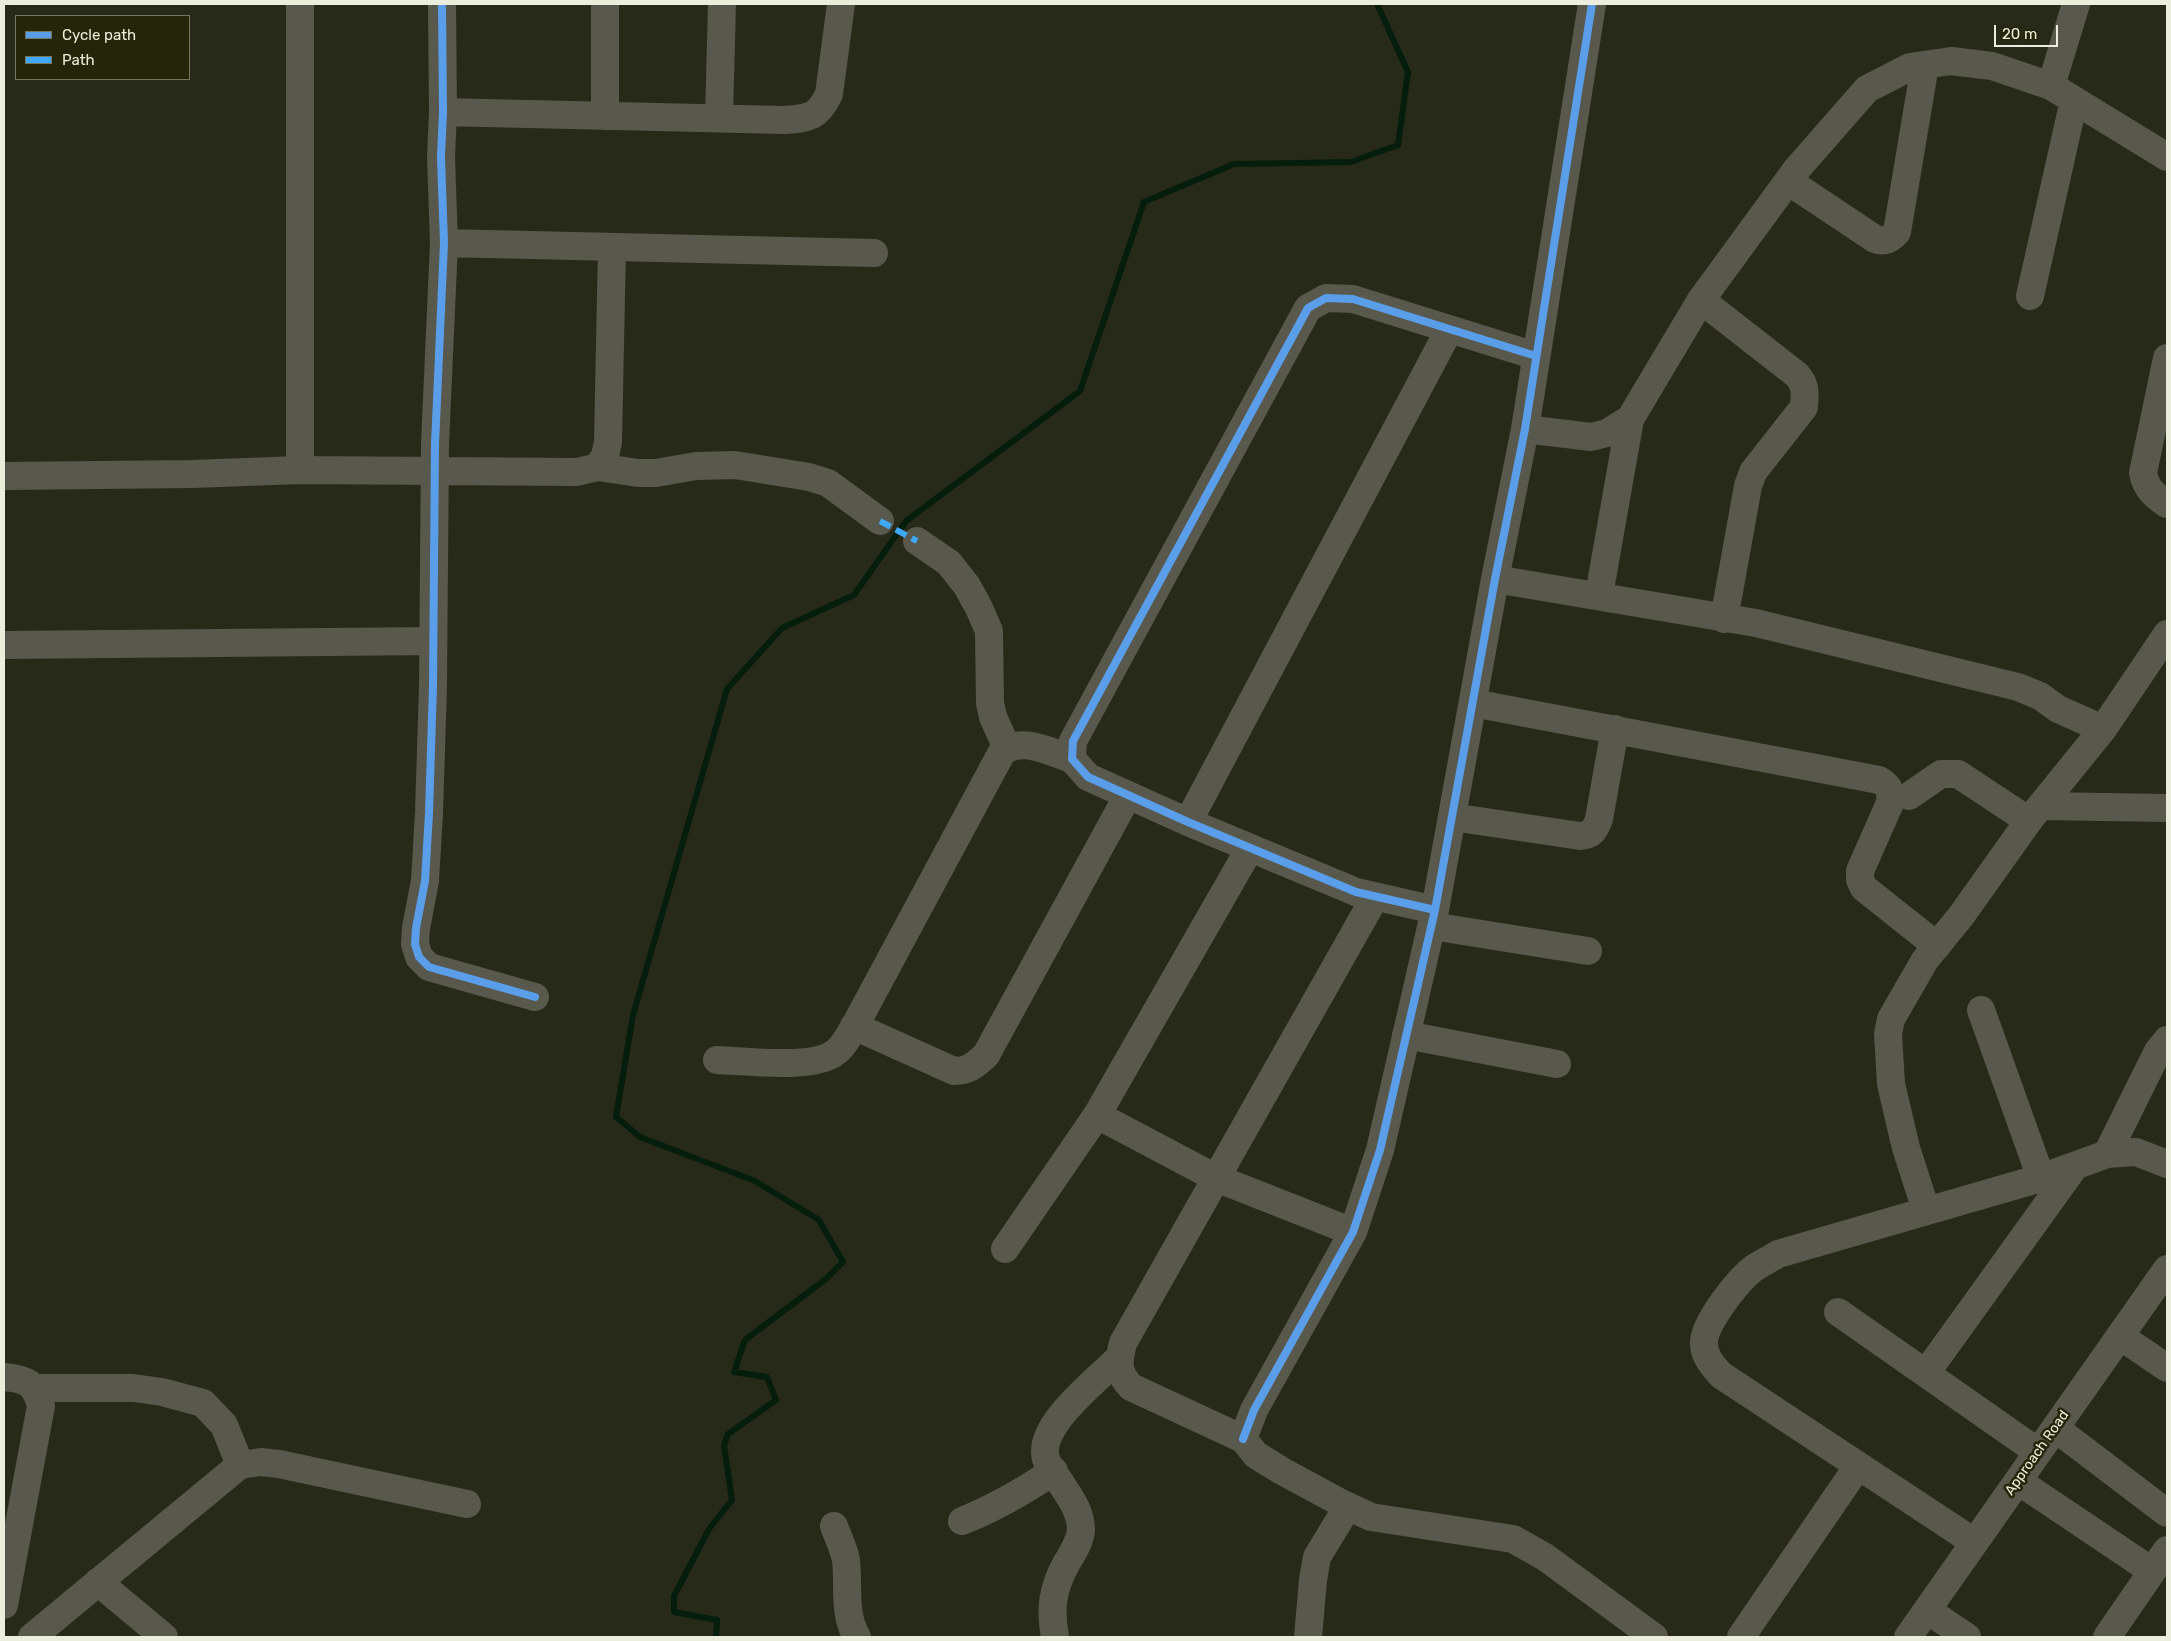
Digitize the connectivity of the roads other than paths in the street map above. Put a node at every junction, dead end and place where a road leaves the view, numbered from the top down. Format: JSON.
{"nodes":[{"id":1,"x":300,"y":4,"type":"edge"},
{"id":2,"x":442,"y":4,"type":"edge"},
{"id":3,"x":605,"y":4,"type":"edge"},
{"id":4,"x":722,"y":4,"type":"edge"},
{"id":5,"x":841,"y":4,"type":"edge"},
{"id":6,"x":1592,"y":4,"type":"edge"},
{"id":7,"x":2076,"y":4,"type":"edge"},
{"id":8,"x":1925,"y":65,"type":"junction"},
{"id":9,"x":2063,"y":93,"type":"junction"},
{"id":10,"x":443,"y":112,"type":"junction"},
{"id":11,"x":605,"y":116,"type":"junction"},
{"id":12,"x":719,"y":118,"type":"junction"},
{"id":13,"x":2167,"y":157,"type":"edge"},
{"id":14,"x":1788,"y":182,"type":"junction"},
{"id":15,"x":444,"y":243,"type":"junction"},
{"id":16,"x":612,"y":247,"type":"junction"},
{"id":17,"x":874,"y":253,"type":"dead end"},
{"id":18,"x":2030,"y":296,"type":"dead end"},
{"id":19,"x":1701,"y":300,"type":"junction"},
{"id":20,"x":1449,"y":330,"type":"junction"},
{"id":21,"x":1536,"y":356,"type":"junction"},
{"id":22,"x":2167,"y":358,"type":"edge"},
{"id":23,"x":1630,"y":419,"type":"junction"},
{"id":24,"x":1525,"y":429,"type":"junction"},
{"id":25,"x":598,"y":467,"type":"junction"},
{"id":26,"x":300,"y":470,"type":"junction"},
{"id":27,"x":435,"y":471,"type":"junction"},
{"id":28,"x":4,"y":476,"type":"edge"},
{"id":29,"x":2167,"y":504,"type":"edge"},
{"id":30,"x":880,"y":521,"type":"dead end"},
{"id":31,"x":917,"y":541,"type":"dead end"},
{"id":32,"x":1495,"y":579,"type":"junction"},
{"id":33,"x":1599,"y":595,"type":"junction"},
{"id":34,"x":1724,"y":618,"type":"junction"},
{"id":35,"x":433,"y":640,"type":"junction"},
{"id":36,"x":4,"y":645,"type":"edge"},
{"id":37,"x":2163,"y":651,"type":"edge"},
{"id":38,"x":1473,"y":703,"type":"junction"},
{"id":39,"x":1615,"y":729,"type":"junction"},
{"id":40,"x":2103,"y":729,"type":"junction"},
{"id":41,"x":1007,"y":748,"type":"junction"},
{"id":42,"x":1072,"y":759,"type":"junction"},
{"id":43,"x":1128,"y":795,"type":"junction"},
{"id":44,"x":1909,"y":796,"type":"dead end"},
{"id":45,"x":2167,"y":808,"type":"edge"},
{"id":46,"x":2036,"y":812,"type":"junction"},
{"id":47,"x":1452,"y":817,"type":"junction"},
{"id":48,"x":1188,"y":822,"type":"junction"},
{"id":49,"x":1250,"y":848,"type":"junction"},
{"id":50,"x":1375,"y":897,"type":"junction"},
{"id":51,"x":1433,"y":918,"type":"junction"},
{"id":52,"x":1937,"y":946,"type":"junction"},
{"id":53,"x":1588,"y":951,"type":"dead end"},
{"id":54,"x":535,"y":996,"type":"dead end"},
{"id":55,"x":1981,"y":1010,"type":"dead end"},
{"id":56,"x":854,"y":1026,"type":"junction"},
{"id":57,"x":1406,"y":1034,"type":"junction"},
{"id":58,"x":2167,"y":1040,"type":"edge"},
{"id":59,"x":717,"y":1060,"type":"dead end"},
{"id":60,"x":1557,"y":1064,"type":"dead end"},
{"id":61,"x":1097,"y":1115,"type":"junction"},
{"id":62,"x":2107,"y":1154,"type":"junction"},
{"id":63,"x":2167,"y":1164,"type":"edge"},
{"id":64,"x":2075,"y":1166,"type":"junction"},
{"id":65,"x":1216,"y":1178,"type":"junction"},
{"id":66,"x":2041,"y":1178,"type":"junction"},
{"id":67,"x":1926,"y":1210,"type":"junction"},
{"id":68,"x":1353,"y":1232,"type":"junction"},
{"id":69,"x":1005,"y":1249,"type":"dead end"},
{"id":70,"x":2167,"y":1269,"type":"edge"},
{"id":71,"x":2159,"y":1297,"type":"edge"},
{"id":72,"x":1838,"y":1312,"type":"dead end"},
{"id":73,"x":2120,"y":1336,"type":"junction"},
{"id":74,"x":1119,"y":1358,"type":"junction"},
{"id":75,"x":2167,"y":1368,"type":"edge"},
{"id":76,"x":1926,"y":1373,"type":"junction"},
{"id":77,"x":4,"y":1377,"type":"edge"},
{"id":78,"x":36,"y":1388,"type":"junction"},
{"id":79,"x":2055,"y":1428,"type":"junction"},
{"id":80,"x":1243,"y":1439,"type":"junction"},
{"id":81,"x":2038,"y":1452,"type":"junction"},
{"id":82,"x":240,"y":1465,"type":"junction"},
{"id":83,"x":1858,"y":1466,"type":"junction"},
{"id":84,"x":1054,"y":1471,"type":"junction"},
{"id":85,"x":2018,"y":1481,"type":"junction"},
{"id":86,"x":467,"y":1504,"type":"dead end"},
{"id":87,"x":1348,"y":1506,"type":"junction"},
{"id":88,"x":2167,"y":1513,"type":"edge"},
{"id":89,"x":962,"y":1521,"type":"dead end"},
{"id":90,"x":834,"y":1526,"type":"dead end"},
{"id":91,"x":1974,"y":1542,"type":"junction"},
{"id":92,"x":2160,"y":1560,"type":"edge"},
{"id":93,"x":98,"y":1582,"type":"junction"},
{"id":94,"x":4,"y":1605,"type":"edge"},
{"id":95,"x":1927,"y":1610,"type":"junction"},
{"id":96,"x":1051,"y":1635,"type":"edge"},
{"id":97,"x":32,"y":1637,"type":"edge"},
{"id":98,"x":164,"y":1637,"type":"edge"},
{"id":99,"x":857,"y":1637,"type":"edge"},
{"id":100,"x":1308,"y":1637,"type":"edge"},
{"id":101,"x":1654,"y":1637,"type":"edge"},
{"id":102,"x":1741,"y":1637,"type":"edge"},
{"id":103,"x":1908,"y":1637,"type":"edge"},
{"id":104,"x":1967,"y":1637,"type":"edge"},
{"id":105,"x":2107,"y":1637,"type":"edge"}],
"edges":[{"from":1,"to":26,"type":"street"},
{"from":2,"to":10,"type":"street"},
{"from":3,"to":11,"type":"street"},
{"from":4,"to":12,"type":"street"},
{"from":5,"to":12,"type":"street"},
{"from":6,"to":21,"type":"street"},
{"from":7,"to":9,"type":"street"},
{"from":8,"to":9,"type":"street"},
{"from":8,"to":14,"type":"street"},
{"from":8,"to":14,"type":"street"},
{"from":9,"to":13,"type":"street"},
{"from":9,"to":18,"type":"street"},
{"from":10,"to":11,"type":"street"},
{"from":10,"to":15,"type":"street"},
{"from":11,"to":12,"type":"street"},
{"from":14,"to":19,"type":"street"},
{"from":15,"to":16,"type":"street"},
{"from":15,"to":27,"type":"street"},
{"from":16,"to":17,"type":"street"},
{"from":16,"to":25,"type":"street"},
{"from":19,"to":23,"type":"street"},
{"from":19,"to":34,"type":"street"},
{"from":20,"to":21,"type":"street"},
{"from":20,"to":42,"type":"street"},
{"from":20,"to":48,"type":"street"},
{"from":21,"to":24,"type":"street"},
{"from":22,"to":29,"type":"street"},
{"from":23,"to":24,"type":"street"},
{"from":23,"to":33,"type":"street"},
{"from":24,"to":32,"type":"street"},
{"from":25,"to":27,"type":"street"},
{"from":25,"to":30,"type":"street"},
{"from":26,"to":27,"type":"street"},
{"from":26,"to":28,"type":"street"},
{"from":27,"to":35,"type":"street"},
{"from":31,"to":41,"type":"street"},
{"from":32,"to":33,"type":"street"},
{"from":32,"to":38,"type":"street"},
{"from":33,"to":34,"type":"street"},
{"from":34,"to":40,"type":"street"},
{"from":35,"to":36,"type":"street"},
{"from":35,"to":54,"type":"street"},
{"from":37,"to":40,"type":"street"},
{"from":38,"to":39,"type":"street"},
{"from":38,"to":47,"type":"street"},
{"from":39,"to":47,"type":"street"},
{"from":39,"to":52,"type":"street"},
{"from":40,"to":46,"type":"street"},
{"from":41,"to":42,"type":"street"},
{"from":41,"to":56,"type":"street"},
{"from":42,"to":43,"type":"street"},
{"from":43,"to":48,"type":"street"},
{"from":43,"to":56,"type":"street"},
{"from":44,"to":46,"type":"street"},
{"from":45,"to":46,"type":"street"},
{"from":46,"to":52,"type":"street"},
{"from":47,"to":51,"type":"street"},
{"from":48,"to":49,"type":"street"},
{"from":49,"to":50,"type":"street"},
{"from":49,"to":61,"type":"street"},
{"from":50,"to":51,"type":"street"},
{"from":50,"to":65,"type":"street"},
{"from":51,"to":53,"type":"street"},
{"from":51,"to":57,"type":"street"},
{"from":52,"to":67,"type":"street"},
{"from":55,"to":66,"type":"street"},
{"from":56,"to":59,"type":"street"},
{"from":57,"to":60,"type":"street"},
{"from":57,"to":68,"type":"street"},
{"from":58,"to":62,"type":"street"},
{"from":61,"to":65,"type":"street"},
{"from":61,"to":69,"type":"street"},
{"from":62,"to":63,"type":"street"},
{"from":62,"to":64,"type":"street"},
{"from":64,"to":66,"type":"street"},
{"from":64,"to":76,"type":"street"},
{"from":65,"to":68,"type":"street"},
{"from":65,"to":74,"type":"street"},
{"from":66,"to":67,"type":"street"},
{"from":67,"to":83,"type":"street"},
{"from":68,"to":80,"type":"street"},
{"from":70,"to":71,"type":"street","name":"Approach Road"},
{"from":71,"to":73,"type":"street","name":"Approach Road"},
{"from":72,"to":76,"type":"street"},
{"from":73,"to":75,"type":"street"},
{"from":73,"to":79,"type":"street","name":"Approach Road"},
{"from":74,"to":80,"type":"street"},
{"from":74,"to":84,"type":"street"},
{"from":76,"to":81,"type":"street"},
{"from":77,"to":78,"type":"street"},
{"from":78,"to":82,"type":"street"},
{"from":78,"to":94,"type":"street"},
{"from":79,"to":81,"type":"street","name":"Approach Road"},
{"from":79,"to":88,"type":"street"},
{"from":80,"to":87,"type":"street"},
{"from":81,"to":85,"type":"street","name":"Approach Road"},
{"from":82,"to":86,"type":"street"},
{"from":82,"to":93,"type":"street"},
{"from":83,"to":91,"type":"street"},
{"from":83,"to":102,"type":"street"},
{"from":84,"to":89,"type":"street"},
{"from":84,"to":96,"type":"street"},
{"from":85,"to":91,"type":"street","name":"Approach Road"},
{"from":85,"to":92,"type":"street"},
{"from":87,"to":100,"type":"street"},
{"from":87,"to":101,"type":"street"},
{"from":90,"to":99,"type":"street"},
{"from":91,"to":95,"type":"street","name":"Approach Road"},
{"from":92,"to":105,"type":"street"},
{"from":93,"to":97,"type":"street"},
{"from":93,"to":98,"type":"street"},
{"from":95,"to":103,"type":"street","name":"Approach Road"},
{"from":95,"to":104,"type":"street"}]}
